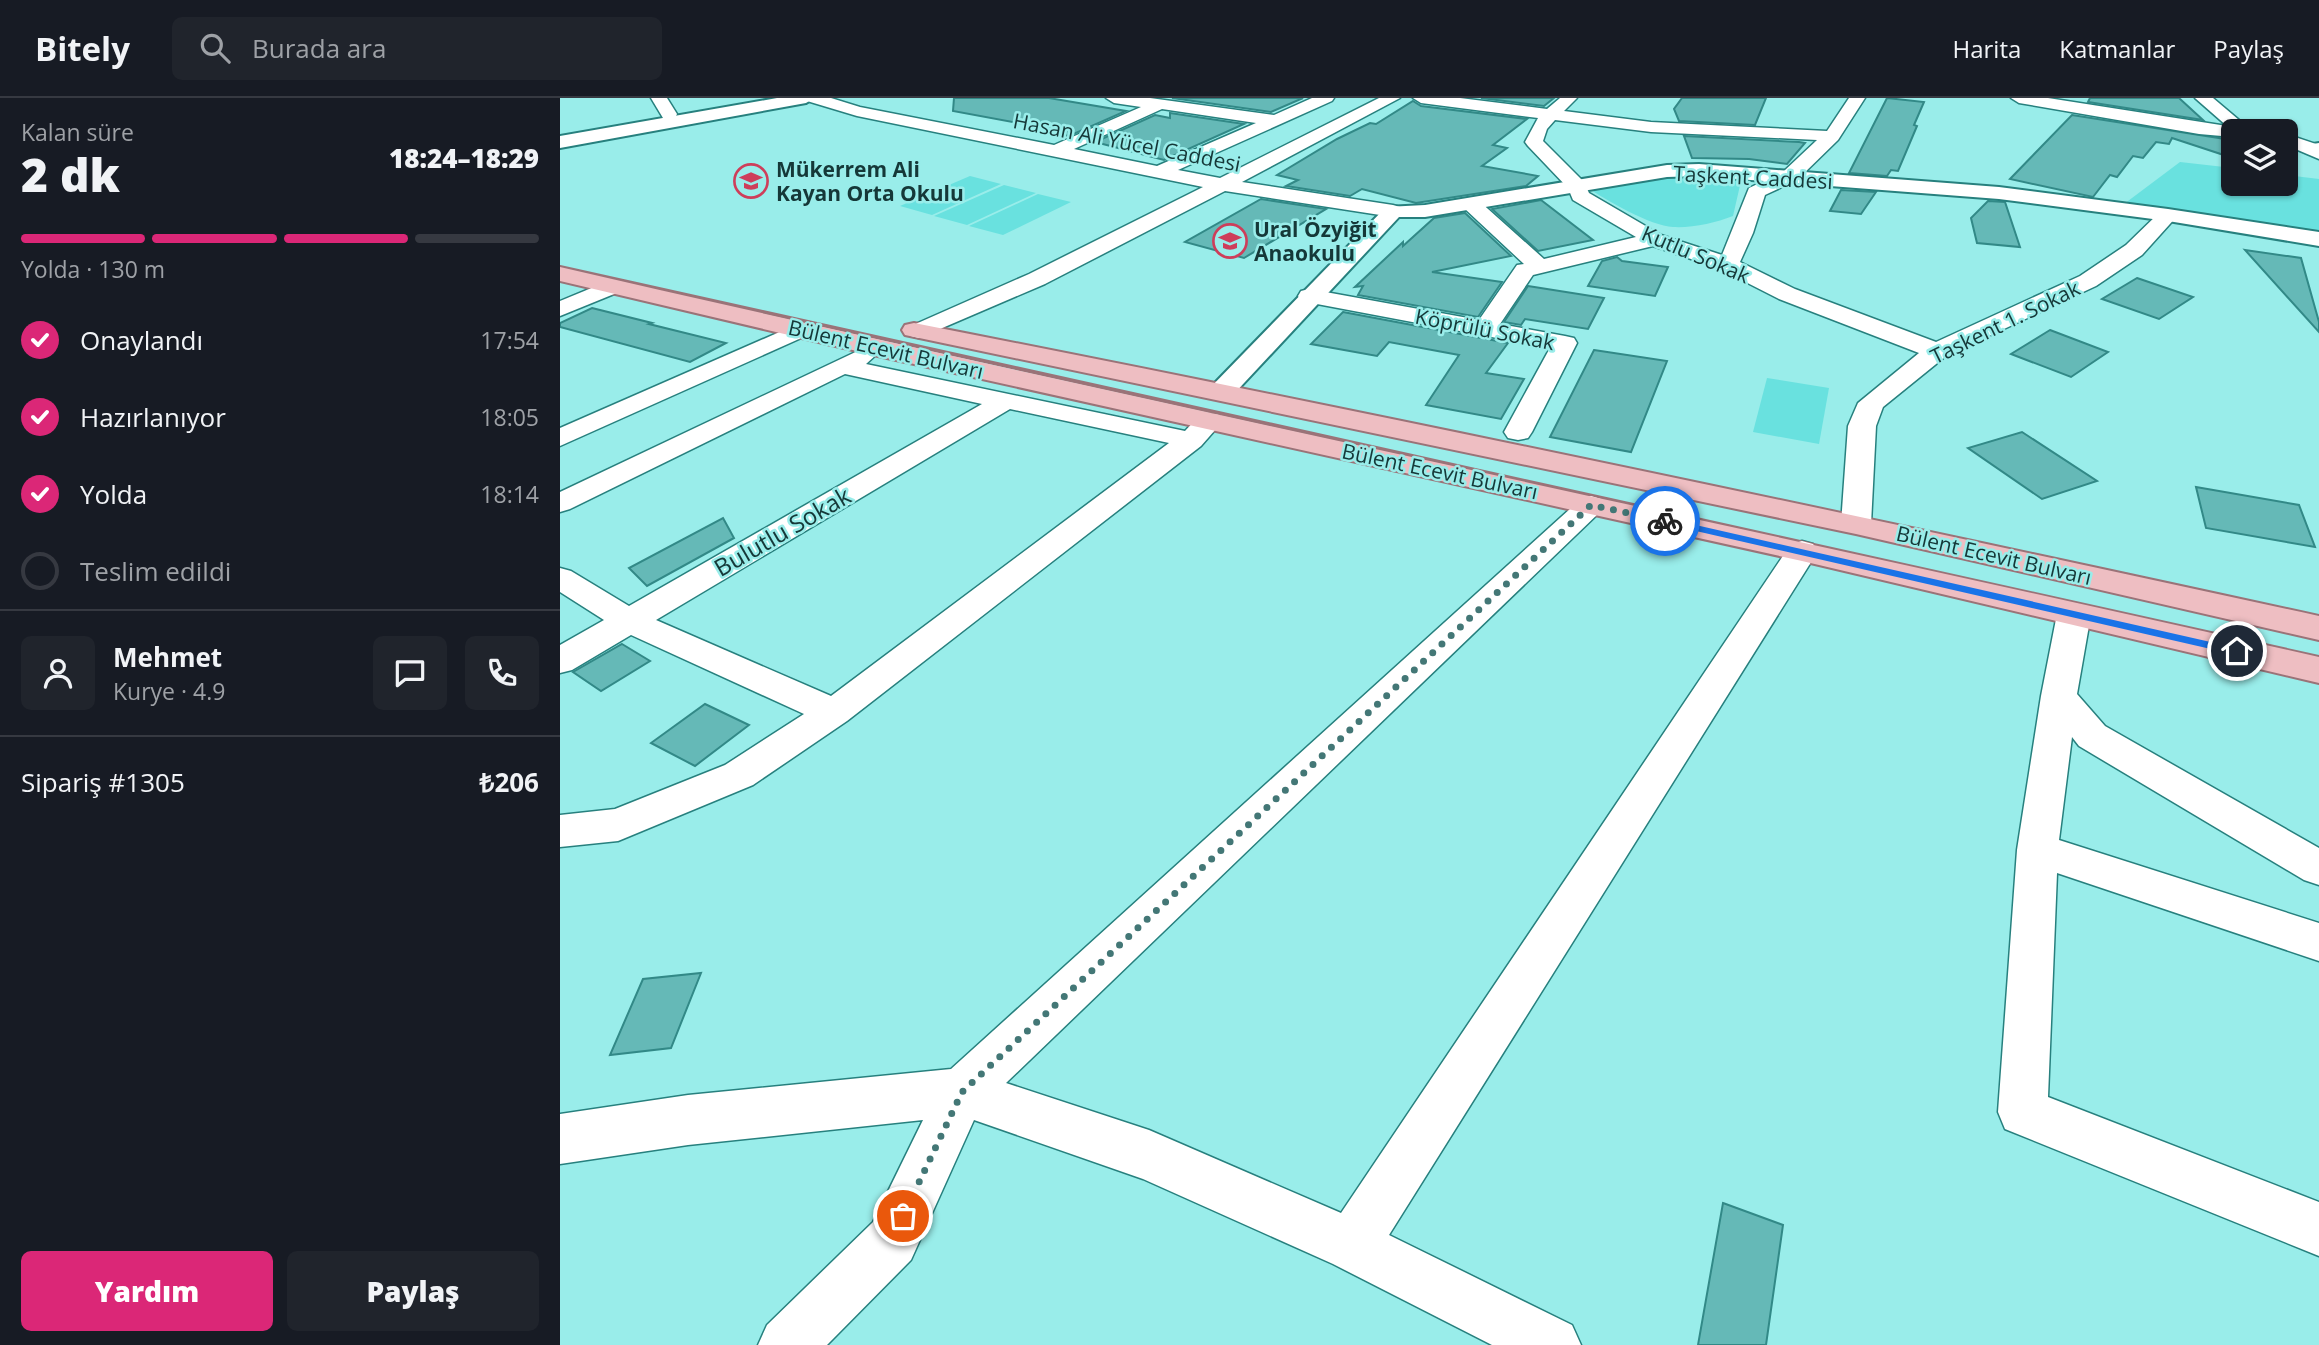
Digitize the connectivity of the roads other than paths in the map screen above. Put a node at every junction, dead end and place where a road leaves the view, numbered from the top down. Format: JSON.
{"nodes":[{"id":1,"x":762,"y":98,"type":"edge"},
{"id":2,"x":806,"y":98,"type":"edge"},
{"id":3,"x":813,"y":98,"type":"edge"},
{"id":4,"x":1114,"y":98,"type":"edge"},
{"id":5,"x":1177,"y":98,"type":"edge"},
{"id":6,"x":1326,"y":98,"type":"edge"},
{"id":7,"x":1392,"y":98,"type":"edge"},
{"id":8,"x":1421,"y":98,"type":"edge"},
{"id":9,"x":1569,"y":98,"type":"edge"},
{"id":10,"x":1831,"y":98,"type":"edge"},
{"id":11,"x":2019,"y":98,"type":"edge"},
{"id":12,"x":2203,"y":98,"type":"edge"},
{"id":13,"x":1857,"y":99,"type":"edge"},
{"id":14,"x":1158,"y":105,"type":"junction"},
{"id":15,"x":664,"y":106,"type":"edge"},
{"id":16,"x":1553,"y":113,"type":"junction"},
{"id":17,"x":2228,"y":119,"type":"edge"},
{"id":18,"x":1276,"y":120,"type":"junction"},
{"id":19,"x":2221,"y":131,"type":"edge"},
{"id":20,"x":560,"y":132,"type":"edge"},
{"id":21,"x":1832,"y":136,"type":"junction"},
{"id":22,"x":560,"y":142,"type":"edge"},
{"id":23,"x":2298,"y":144,"type":"edge"},
{"id":24,"x":1056,"y":151,"type":"junction"},
{"id":25,"x":2317,"y":151,"type":"edge"},
{"id":26,"x":1159,"y":172,"type":"junction"},
{"id":27,"x":1790,"y":176,"type":"junction"},
{"id":28,"x":1224,"y":185,"type":"junction"},
{"id":29,"x":1577,"y":186,"type":"junction"},
{"id":30,"x":1471,"y":204,"type":"junction"},
{"id":31,"x":1393,"y":211,"type":"junction"},
{"id":32,"x":2168,"y":215,"type":"junction"},
{"id":33,"x":1654,"y":239,"type":"junction"},
{"id":34,"x":2319,"y":239,"type":"edge"},
{"id":35,"x":1728,"y":264,"type":"junction"},
{"id":36,"x":1538,"y":265,"type":"junction"},
{"id":37,"x":560,"y":274,"type":"edge"},
{"id":38,"x":611,"y":287,"type":"junction"},
{"id":39,"x":1308,"y":296,"type":"junction"},
{"id":40,"x":560,"y":309,"type":"edge"},
{"id":41,"x":1485,"y":328,"type":"junction"},
{"id":42,"x":800,"y":330,"type":"junction"},
{"id":43,"x":919,"y":331,"type":"junction"},
{"id":44,"x":885,"y":337,"type":"junction"},
{"id":45,"x":1937,"y":352,"type":"junction"},
{"id":46,"x":842,"y":366,"type":"junction"},
{"id":47,"x":1004,"y":402,"type":"junction"},
{"id":48,"x":1207,"y":417,"type":"junction"},
{"id":49,"x":1518,"y":432,"type":"dead end"},
{"id":50,"x":560,"y":438,"type":"edge"},
{"id":51,"x":560,"y":503,"type":"edge"},
{"id":52,"x":1591,"y":505,"type":"junction"},
{"id":53,"x":1856,"y":524,"type":"junction"},
{"id":54,"x":1802,"y":551,"type":"junction"},
{"id":55,"x":560,"y":578,"type":"edge"},
{"id":56,"x":2074,"y":614,"type":"junction"},
{"id":57,"x":629,"y":621,"type":"junction"},
{"id":58,"x":2319,"y":628,"type":"edge"},
{"id":59,"x":560,"y":661,"type":"edge"},
{"id":60,"x":2319,"y":670,"type":"edge"},
{"id":61,"x":2059,"y":696,"type":"junction"},
{"id":62,"x":834,"y":712,"type":"junction"},
{"id":63,"x":560,"y":831,"type":"edge"},
{"id":64,"x":2037,"y":850,"type":"junction"},
{"id":65,"x":2319,"y":867,"type":"edge"},
{"id":66,"x":2319,"y":942,"type":"edge"},
{"id":67,"x":962,"y":1092,"type":"junction"},
{"id":68,"x":560,"y":1139,"type":"edge"},
{"id":69,"x":2319,"y":1229,"type":"edge"},
{"id":70,"x":1352,"y":1245,"type":"junction"},
{"id":71,"x":787,"y":1345,"type":"edge"},
{"id":72,"x":1552,"y":1345,"type":"edge"}],
"edges":[{"from":1,"to":15,"type":"street"},
{"from":2,"to":22,"type":"street"},
{"from":3,"to":24,"type":"street","name":"Hasan Ali Yücel Caddesi"},
{"from":4,"to":14,"type":"street"},
{"from":5,"to":14,"type":"street"},
{"from":6,"to":18,"type":"street"},
{"from":7,"to":28,"type":"street"},
{"from":8,"to":16,"type":"street"},
{"from":9,"to":16,"type":"street","name":"Kutlu Sokak"},
{"from":10,"to":13,"type":"street"},
{"from":11,"to":19,"type":"street"},
{"from":12,"to":17,"type":"street"},
{"from":13,"to":21,"type":"street"},
{"from":14,"to":18,"type":"street"},
{"from":14,"to":24,"type":"street"},
{"from":15,"to":20,"type":"street"},
{"from":16,"to":21,"type":"street"},
{"from":16,"to":29,"type":"street","name":"Kutlu Sokak"},
{"from":18,"to":26,"type":"street"},
{"from":21,"to":27,"type":"street"},
{"from":23,"to":25,"type":"street"},
{"from":24,"to":26,"type":"street","name":"Hasan Ali Yücel Caddesi"},
{"from":26,"to":28,"type":"street","name":"Hasan Ali Yücel Caddesi"},
{"from":27,"to":29,"type":"street","name":"Taşkent Caddesi"},
{"from":27,"to":32,"type":"street","name":"Taşkent Caddesi"},
{"from":27,"to":35,"type":"street"},
{"from":28,"to":31,"type":"street","name":"Hasan Ali Yücel Caddesi"},
{"from":28,"to":43,"type":"street"},
{"from":29,"to":30,"type":"street","name":"Taşkent Caddesi"},
{"from":29,"to":33,"type":"street","name":"Kutlu Sokak"},
{"from":30,"to":31,"type":"street","name":"Taşkent Caddesi"},
{"from":30,"to":36,"type":"street"},
{"from":31,"to":39,"type":"street"},
{"from":32,"to":34,"type":"street","name":"Taşkent Caddesi"},
{"from":32,"to":45,"type":"street","name":"Taşkent 1. Sokak"},
{"from":33,"to":35,"type":"street","name":"Kutlu Sokak"},
{"from":33,"to":36,"type":"street"},
{"from":35,"to":45,"type":"street","name":"Kutlu Sokak"},
{"from":36,"to":41,"type":"street"},
{"from":37,"to":38,"type":"main road","name":"Bülent Ecevit Bulvarı"},
{"from":38,"to":40,"type":"street"},
{"from":38,"to":42,"type":"main road","name":"Bülent Ecevit Bulvarı"},
{"from":39,"to":41,"type":"street","name":"Köprülü Sokak"},
{"from":39,"to":48,"type":"street"},
{"from":41,"to":49,"type":"street","name":"Köprülü Sokak"},
{"from":42,"to":44,"type":"main road","name":"Bülent Ecevit Bulvarı"},
{"from":42,"to":50,"type":"street"},
{"from":43,"to":44,"type":"main road","name":"Bülent Ecevit Bulvarı"},
{"from":43,"to":48,"type":"main road","name":"Bülent Ecevit Bulvarı"},
{"from":44,"to":46,"type":"street"},
{"from":44,"to":48,"type":"main road","name":"Bülent Ecevit Bulvarı"},
{"from":45,"to":53,"type":"street","name":"Taşkent 1. Sokak"},
{"from":46,"to":47,"type":"street"},
{"from":46,"to":51,"type":"street"},
{"from":47,"to":48,"type":"street"},
{"from":47,"to":57,"type":"street","name":"Bulutlu Sokak"},
{"from":48,"to":52,"type":"main road","name":"Bülent Ecevit Bulvarı"},
{"from":48,"to":53,"type":"main road","name":"Bülent Ecevit Bulvarı"},
{"from":48,"to":62,"type":"street"},
{"from":52,"to":54,"type":"main road","name":"Bülent Ecevit Bulvarı"},
{"from":52,"to":67,"type":"street"},
{"from":53,"to":58,"type":"main road","name":"Bülent Ecevit Bulvarı"},
{"from":54,"to":56,"type":"main road","name":"Bülent Ecevit Bulvarı"},
{"from":54,"to":70,"type":"street"},
{"from":55,"to":57,"type":"street"},
{"from":56,"to":60,"type":"main road","name":"Bülent Ecevit Bulvarı"},
{"from":56,"to":61,"type":"street"},
{"from":57,"to":59,"type":"street","name":"Bulutlu Sokak"},
{"from":57,"to":62,"type":"street"},
{"from":61,"to":64,"type":"street"},
{"from":61,"to":65,"type":"street"},
{"from":62,"to":63,"type":"street"},
{"from":64,"to":66,"type":"street"},
{"from":64,"to":69,"type":"street"},
{"from":67,"to":68,"type":"street"},
{"from":67,"to":70,"type":"street"},
{"from":67,"to":71,"type":"street"},
{"from":70,"to":72,"type":"street"}]}
